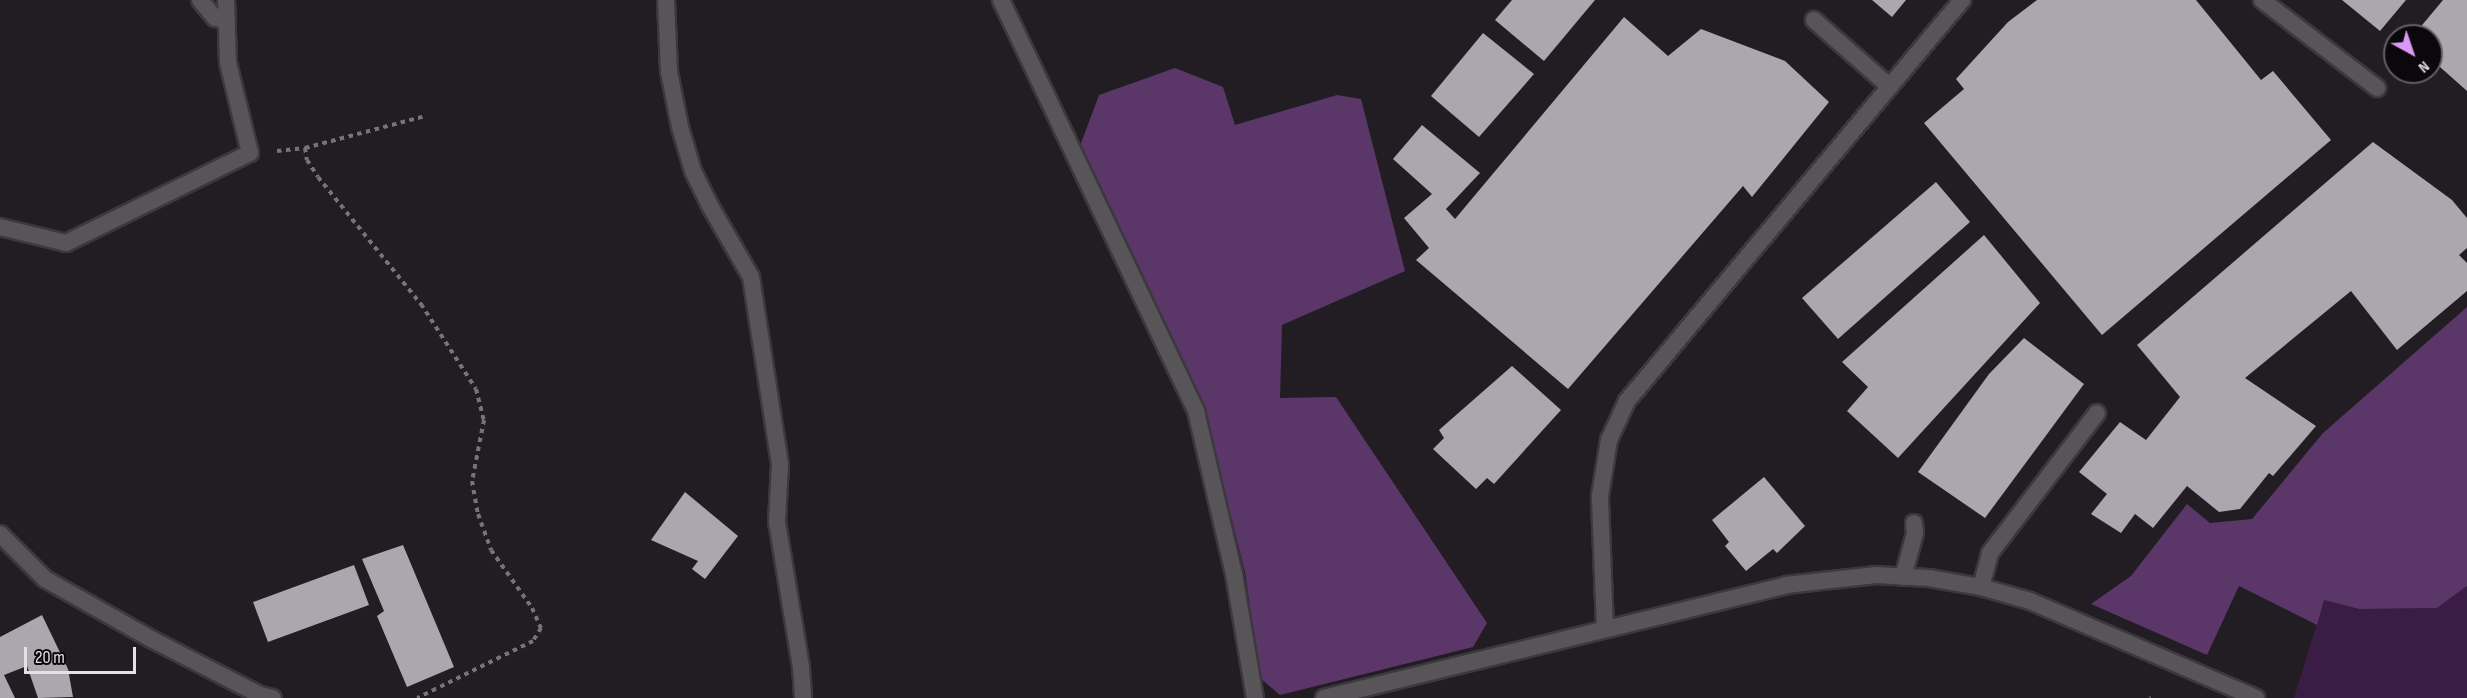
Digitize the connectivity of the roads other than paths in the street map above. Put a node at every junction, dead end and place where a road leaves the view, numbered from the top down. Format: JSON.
{"nodes":[{"id":1,"x":200,"y":0,"type":"edge"},
{"id":2,"x":226,"y":0,"type":"edge"},
{"id":3,"x":666,"y":0,"type":"edge"},
{"id":4,"x":1001,"y":0,"type":"edge"},
{"id":5,"x":1962,"y":0,"type":"edge"},
{"id":6,"x":2262,"y":0,"type":"edge"},
{"id":7,"x":225,"y":20,"type":"junction"},
{"id":8,"x":1814,"y":20,"type":"dead end"},
{"id":9,"x":1890,"y":87,"type":"junction"},
{"id":10,"x":2377,"y":88,"type":"dead end"},
{"id":11,"x":0,"y":227,"type":"edge"},
{"id":12,"x":2097,"y":413,"type":"dead end"},
{"id":13,"x":1914,"y":523,"type":"dead end"},
{"id":14,"x":0,"y":534,"type":"edge"},
{"id":15,"x":1903,"y":577,"type":"junction"},
{"id":16,"x":1981,"y":587,"type":"junction"},
{"id":17,"x":1605,"y":629,"type":"junction"},
{"id":18,"x":273,"y":698,"type":"edge"},
{"id":19,"x":803,"y":698,"type":"edge"},
{"id":20,"x":1255,"y":698,"type":"edge"},
{"id":21,"x":1323,"y":698,"type":"edge"},
{"id":22,"x":2256,"y":698,"type":"edge"}],
"edges":[{"from":1,"to":7,"type":"street"},
{"from":2,"to":7,"type":"street"},
{"from":3,"to":19,"type":"street"},
{"from":4,"to":20,"type":"street"},
{"from":5,"to":9,"type":"street"},
{"from":6,"to":10,"type":"street"},
{"from":7,"to":11,"type":"street"},
{"from":8,"to":9,"type":"street"},
{"from":9,"to":17,"type":"street"},
{"from":12,"to":16,"type":"street"},
{"from":13,"to":15,"type":"street"},
{"from":14,"to":18,"type":"street"},
{"from":15,"to":16,"type":"street"},
{"from":15,"to":17,"type":"street"},
{"from":16,"to":22,"type":"street"},
{"from":17,"to":21,"type":"street"}]}
